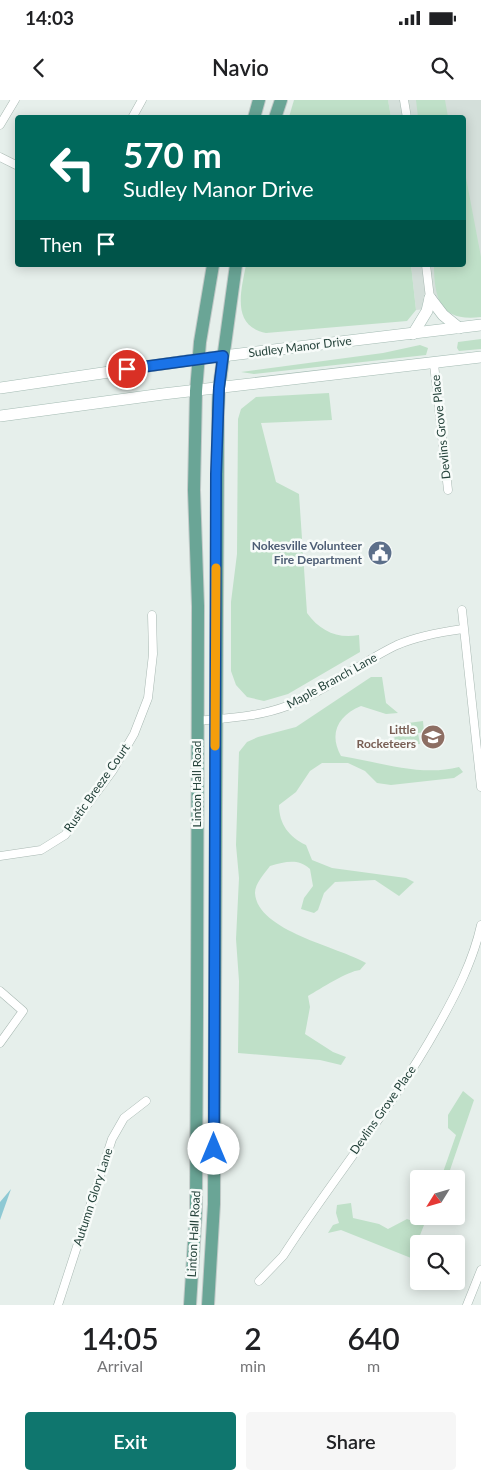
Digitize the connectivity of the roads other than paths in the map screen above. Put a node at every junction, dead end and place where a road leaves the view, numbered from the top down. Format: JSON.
{"nodes":[{"id":1,"x":14,"y":100,"type":"edge"},
{"id":2,"x":142,"y":100,"type":"edge"},
{"id":3,"x":258,"y":100,"type":"edge"},
{"id":4,"x":281,"y":100,"type":"edge"},
{"id":5,"x":404,"y":100,"type":"edge"},
{"id":6,"x":134,"y":115,"type":"edge"},
{"id":7,"x":255,"y":115,"type":"edge"},
{"id":8,"x":276,"y":115,"type":"edge"},
{"id":9,"x":406,"y":115,"type":"edge"},
{"id":10,"x":0,"y":125,"type":"edge"},
{"id":11,"x":0,"y":156,"type":"edge"},
{"id":12,"x":15,"y":164,"type":"edge"},
{"id":13,"x":213,"y":267,"type":"edge"},
{"id":14,"x":236,"y":267,"type":"edge"},
{"id":15,"x":426,"y":267,"type":"edge"},
{"id":16,"x":430,"y":298,"type":"junction"},
{"id":17,"x":481,"y":325,"type":"edge"},
{"id":18,"x":459,"y":328,"type":"junction"},
{"id":19,"x":413,"y":334,"type":"junction"},
{"id":20,"x":223,"y":356,"type":"junction"},
{"id":21,"x":481,"y":357,"type":"edge"},
{"id":22,"x":198,"y":359,"type":"junction"},
{"id":23,"x":434,"y":364,"type":"junction"},
{"id":24,"x":0,"y":388,"type":"edge"},
{"id":25,"x":219,"y":388,"type":"junction"},
{"id":26,"x":196,"y":391,"type":"junction"},
{"id":27,"x":0,"y":416,"type":"edge"},
{"id":28,"x":448,"y":490,"type":"dead end"},
{"id":29,"x":462,"y":610,"type":"dead end"},
{"id":30,"x":152,"y":615,"type":"dead end"},
{"id":31,"x":463,"y":629,"type":"junction"},
{"id":32,"x":215,"y":719,"type":"junction"},
{"id":33,"x":197,"y":721,"type":"junction"},
{"id":34,"x":481,"y":787,"type":"edge"},
{"id":35,"x":0,"y":856,"type":"edge"},
{"id":36,"x":481,"y":925,"type":"edge"},
{"id":37,"x":0,"y":991,"type":"edge"},
{"id":38,"x":0,"y":1043,"type":"edge"},
{"id":39,"x":146,"y":1101,"type":"dead end"},
{"id":40,"x":481,"y":1270,"type":"edge"},
{"id":41,"x":260,"y":1281,"type":"dead end"},
{"id":42,"x":58,"y":1305,"type":"edge"},
{"id":43,"x":190,"y":1305,"type":"edge"},
{"id":44,"x":208,"y":1305,"type":"edge"},
{"id":45,"x":467,"y":1305,"type":"edge"}],
"edges":[{"from":1,"to":10,"type":"street"},
{"from":2,"to":6,"type":"street"},
{"from":3,"to":7,"type":"main road"},
{"from":4,"to":8,"type":"main road"},
{"from":5,"to":9,"type":"street"},
{"from":11,"to":12,"type":"street"},
{"from":13,"to":22,"type":"main road","name":"Linton Hall Road"},
{"from":14,"to":20,"type":"main road","name":"Linton Hall Road"},
{"from":15,"to":16,"type":"street"},
{"from":16,"to":18,"type":"main road"},
{"from":16,"to":19,"type":"main road"},
{"from":17,"to":18,"type":"main road","name":"Sudley Manor Drive"},
{"from":18,"to":19,"type":"main road","name":"Sudley Manor Drive"},
{"from":19,"to":20,"type":"main road","name":"Sudley Manor Drive"},
{"from":20,"to":22,"type":"main road","name":"Sudley Manor Drive"},
{"from":20,"to":25,"type":"main road","name":"Linton Hall Road"},
{"from":21,"to":23,"type":"main road"},
{"from":22,"to":24,"type":"main road","name":"Sudley Manor Drive"},
{"from":22,"to":26,"type":"main road","name":"Linton Hall Road"},
{"from":23,"to":25,"type":"main road"},
{"from":23,"to":28,"type":"street","name":"Devlins Grove Place"},
{"from":25,"to":26,"type":"main road"},
{"from":25,"to":32,"type":"main road","name":"Linton Hall Road"},
{"from":26,"to":27,"type":"main road"},
{"from":26,"to":33,"type":"main road","name":"Linton Hall Road"},
{"from":29,"to":31,"type":"street"},
{"from":30,"to":35,"type":"street","name":"Rustic Breeze Court"},
{"from":31,"to":32,"type":"street","name":"Maple Branch Lane"},
{"from":31,"to":34,"type":"street"},
{"from":32,"to":33,"type":"street","name":"Maple Branch Lane"},
{"from":32,"to":44,"type":"main road","name":"Linton Hall Road"},
{"from":33,"to":43,"type":"main road","name":"Linton Hall Road"},
{"from":36,"to":41,"type":"street","name":"Devlins Grove Place"},
{"from":37,"to":38,"type":"street"},
{"from":39,"to":42,"type":"street","name":"Autumn Glory Lane"},
{"from":40,"to":45,"type":"street"}]}
